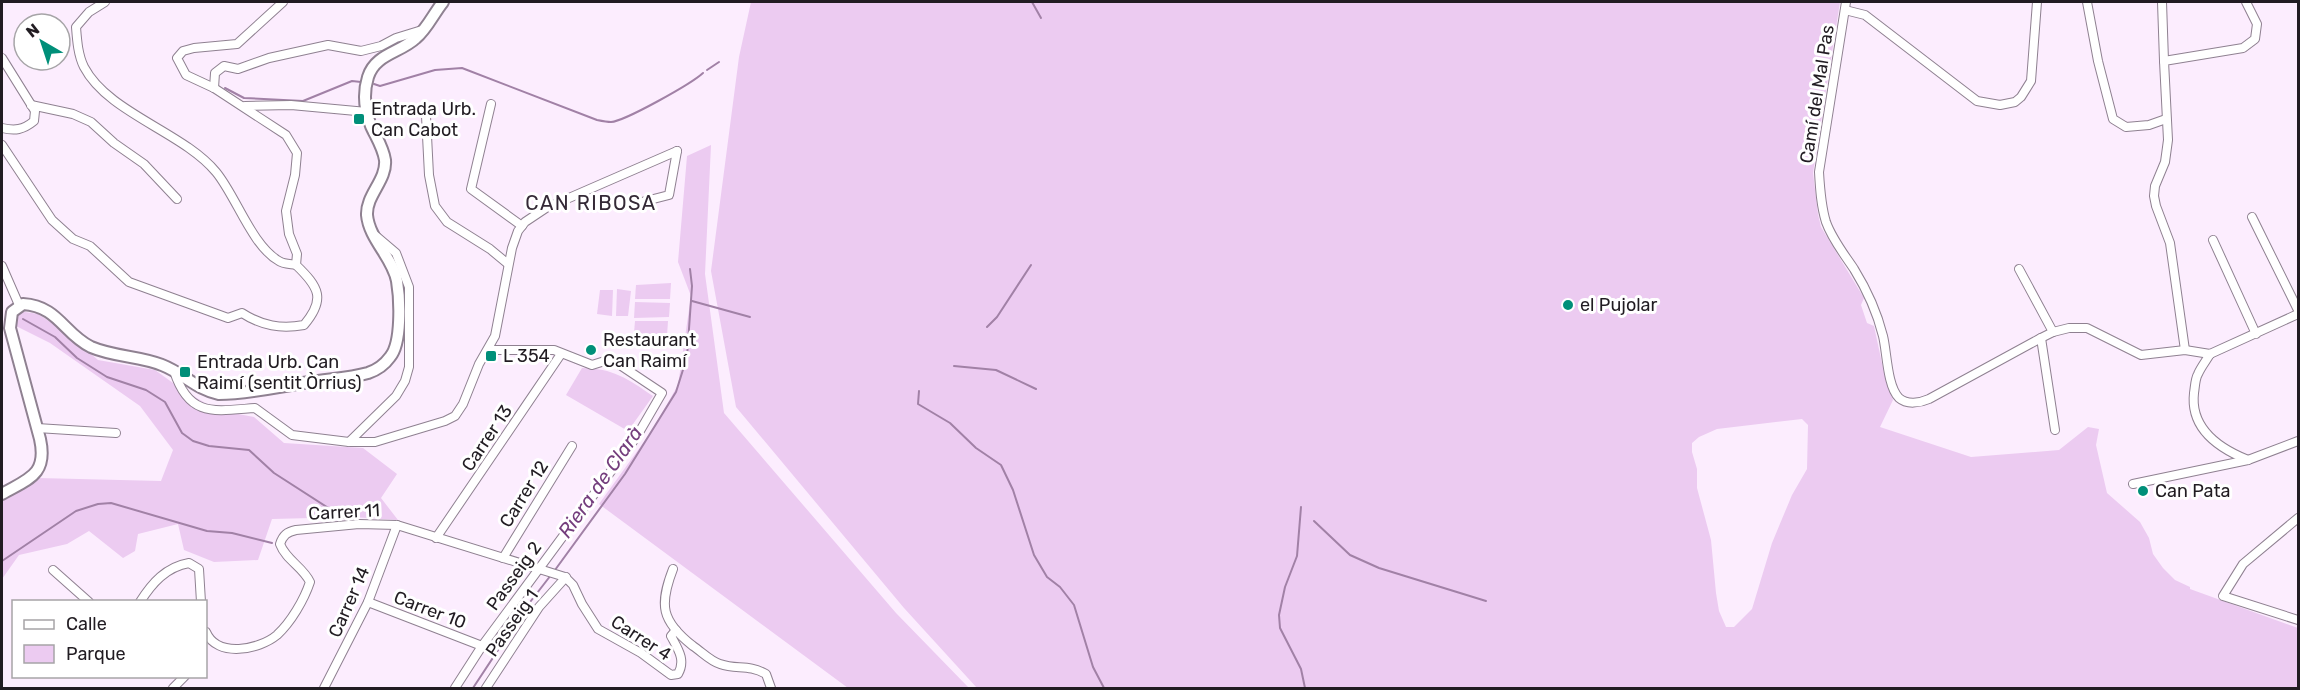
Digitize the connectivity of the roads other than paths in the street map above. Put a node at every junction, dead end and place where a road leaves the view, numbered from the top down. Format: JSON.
{"nodes":[{"id":1,"x":105,"y":2,"type":"edge"},
{"id":2,"x":284,"y":2,"type":"edge"},
{"id":3,"x":443,"y":2,"type":"edge"},
{"id":4,"x":2037,"y":2,"type":"edge"},
{"id":5,"x":2087,"y":2,"type":"edge"},
{"id":6,"x":2162,"y":2,"type":"edge"},
{"id":7,"x":2246,"y":2,"type":"edge"},
{"id":8,"x":1846,"y":6,"type":"edge"},
{"id":9,"x":423,"y":30,"type":"junction"},
{"id":10,"x":2,"y":58,"type":"edge"},
{"id":11,"x":2164,"y":61,"type":"junction"},
{"id":12,"x":214,"y":88,"type":"junction"},
{"id":13,"x":491,"y":104,"type":"dead end"},
{"id":14,"x":32,"y":105,"type":"junction"},
{"id":15,"x":244,"y":106,"type":"junction"},
{"id":16,"x":368,"y":112,"type":"junction"},
{"id":17,"x":2166,"y":119,"type":"junction"},
{"id":18,"x":2,"y":128,"type":"edge"},
{"id":19,"x":2,"y":145,"type":"edge"},
{"id":20,"x":177,"y":199,"type":"dead end"},
{"id":21,"x":630,"y":205,"type":"dead end"},
{"id":22,"x":2252,"y":217,"type":"dead end"},
{"id":23,"x":522,"y":226,"type":"junction"},
{"id":24,"x":373,"y":233,"type":"junction"},
{"id":25,"x":2213,"y":240,"type":"dead end"},
{"id":26,"x":508,"y":264,"type":"junction"},
{"id":27,"x":296,"y":265,"type":"junction"},
{"id":28,"x":2,"y":266,"type":"edge"},
{"id":29,"x":2019,"y":269,"type":"dead end"},
{"id":30,"x":19,"y":305,"type":"junction"},
{"id":31,"x":2298,"y":312,"type":"edge"},
{"id":32,"x":2052,"y":332,"type":"junction"},
{"id":33,"x":2256,"y":334,"type":"junction"},
{"id":34,"x":2041,"y":338,"type":"junction"},
{"id":35,"x":488,"y":350,"type":"junction"},
{"id":36,"x":2185,"y":350,"type":"junction"},
{"id":37,"x":561,"y":354,"type":"junction"},
{"id":38,"x":2210,"y":354,"type":"junction"},
{"id":39,"x":174,"y":371,"type":"junction"},
{"id":40,"x":38,"y":428,"type":"junction"},
{"id":41,"x":2055,"y":430,"type":"dead end"},
{"id":42,"x":116,"y":433,"type":"dead end"},
{"id":43,"x":2298,"y":441,"type":"edge"},
{"id":44,"x":349,"y":442,"type":"junction"},
{"id":45,"x":572,"y":446,"type":"dead end"},
{"id":46,"x":2248,"y":460,"type":"junction"},
{"id":47,"x":2133,"y":484,"type":"dead end"},
{"id":48,"x":2,"y":494,"type":"edge"},
{"id":49,"x":2298,"y":518,"type":"edge"},
{"id":50,"x":397,"y":525,"type":"junction"},
{"id":51,"x":436,"y":538,"type":"junction"},
{"id":52,"x":502,"y":558,"type":"junction"},
{"id":53,"x":537,"y":569,"type":"junction"},
{"id":54,"x":674,"y":569,"type":"dead end"},
{"id":55,"x":53,"y":570,"type":"dead end"},
{"id":56,"x":566,"y":578,"type":"junction"},
{"id":57,"x":87,"y":600,"type":"edge"},
{"id":58,"x":141,"y":600,"type":"edge"},
{"id":59,"x":201,"y":600,"type":"edge"},
{"id":60,"x":368,"y":602,"type":"junction"},
{"id":61,"x":2298,"y":620,"type":"edge"},
{"id":62,"x":676,"y":630,"type":"junction"},
{"id":63,"x":207,"y":635,"type":"edge"},
{"id":64,"x":482,"y":646,"type":"junction"},
{"id":65,"x":325,"y":687,"type":"edge"},
{"id":66,"x":334,"y":688,"type":"edge"},
{"id":67,"x":455,"y":688,"type":"edge"},
{"id":68,"x":486,"y":688,"type":"edge"},
{"id":69,"x":771,"y":688,"type":"edge"}],
"edges":[{"from":1,"to":27,"type":"street"},
{"from":2,"to":12,"type":"street"},
{"from":3,"to":9,"type":"street"},
{"from":4,"to":8,"type":"street"},
{"from":5,"to":17,"type":"street"},
{"from":6,"to":11,"type":"street"},
{"from":7,"to":11,"type":"street"},
{"from":8,"to":34,"type":"street","name":"Camí del Mal Pas"},
{"from":9,"to":12,"type":"street"},
{"from":9,"to":16,"type":"street"},
{"from":10,"to":14,"type":"street"},
{"from":11,"to":17,"type":"street"},
{"from":12,"to":15,"type":"street"},
{"from":13,"to":23,"type":"street"},
{"from":14,"to":18,"type":"street"},
{"from":14,"to":20,"type":"street"},
{"from":15,"to":16,"type":"street"},
{"from":15,"to":27,"type":"street"},
{"from":16,"to":24,"type":"street"},
{"from":16,"to":26,"type":"street"},
{"from":17,"to":36,"type":"street"},
{"from":19,"to":27,"type":"street"},
{"from":21,"to":23,"type":"street"},
{"from":22,"to":31,"type":"street"},
{"from":23,"to":26,"type":"street"},
{"from":24,"to":39,"type":"street"},
{"from":24,"to":44,"type":"street"},
{"from":25,"to":33,"type":"street"},
{"from":26,"to":35,"type":"street"},
{"from":28,"to":30,"type":"street"},
{"from":29,"to":32,"type":"street"},
{"from":30,"to":39,"type":"street"},
{"from":30,"to":40,"type":"street"},
{"from":31,"to":33,"type":"street"},
{"from":32,"to":34,"type":"street","name":"Camí del Mal Pas"},
{"from":32,"to":36,"type":"street","name":"Camí del Mal Pas"},
{"from":33,"to":38,"type":"street"},
{"from":34,"to":41,"type":"street"},
{"from":35,"to":37,"type":"street"},
{"from":35,"to":44,"type":"street"},
{"from":36,"to":38,"type":"street","name":"Camí del Mal Pas"},
{"from":37,"to":51,"type":"street","name":"Carrer 13"},
{"from":37,"to":53,"type":"street","name":"Passeig 2"},
{"from":38,"to":46,"type":"street"},
{"from":39,"to":44,"type":"street"},
{"from":40,"to":42,"type":"street"},
{"from":40,"to":48,"type":"street"},
{"from":43,"to":46,"type":"street"},
{"from":45,"to":52,"type":"street","name":"Carrer 12"},
{"from":46,"to":47,"type":"street"},
{"from":49,"to":61,"type":"street"},
{"from":50,"to":51,"type":"street","name":"Carrer 11"},
{"from":50,"to":60,"type":"street","name":"Carrer 14"},
{"from":50,"to":63,"type":"street","name":"Carrer 11"},
{"from":51,"to":52,"type":"street","name":"Carrer 11"},
{"from":52,"to":53,"type":"street","name":"Carrer 11"},
{"from":53,"to":56,"type":"street","name":"Carrer 11"},
{"from":53,"to":64,"type":"street","name":"Passeig 2"},
{"from":54,"to":62,"type":"street"},
{"from":55,"to":57,"type":"street"},
{"from":56,"to":62,"type":"street","name":"Carrer 4"},
{"from":56,"to":68,"type":"street","name":"Passeig 1"},
{"from":58,"to":59,"type":"street"},
{"from":60,"to":64,"type":"street","name":"Carrer 10"},
{"from":60,"to":65,"type":"street","name":"Carrer 14"},
{"from":62,"to":69,"type":"street"},
{"from":64,"to":67,"type":"street","name":"Passeig 2"},
{"from":65,"to":66,"type":"street"}]}
